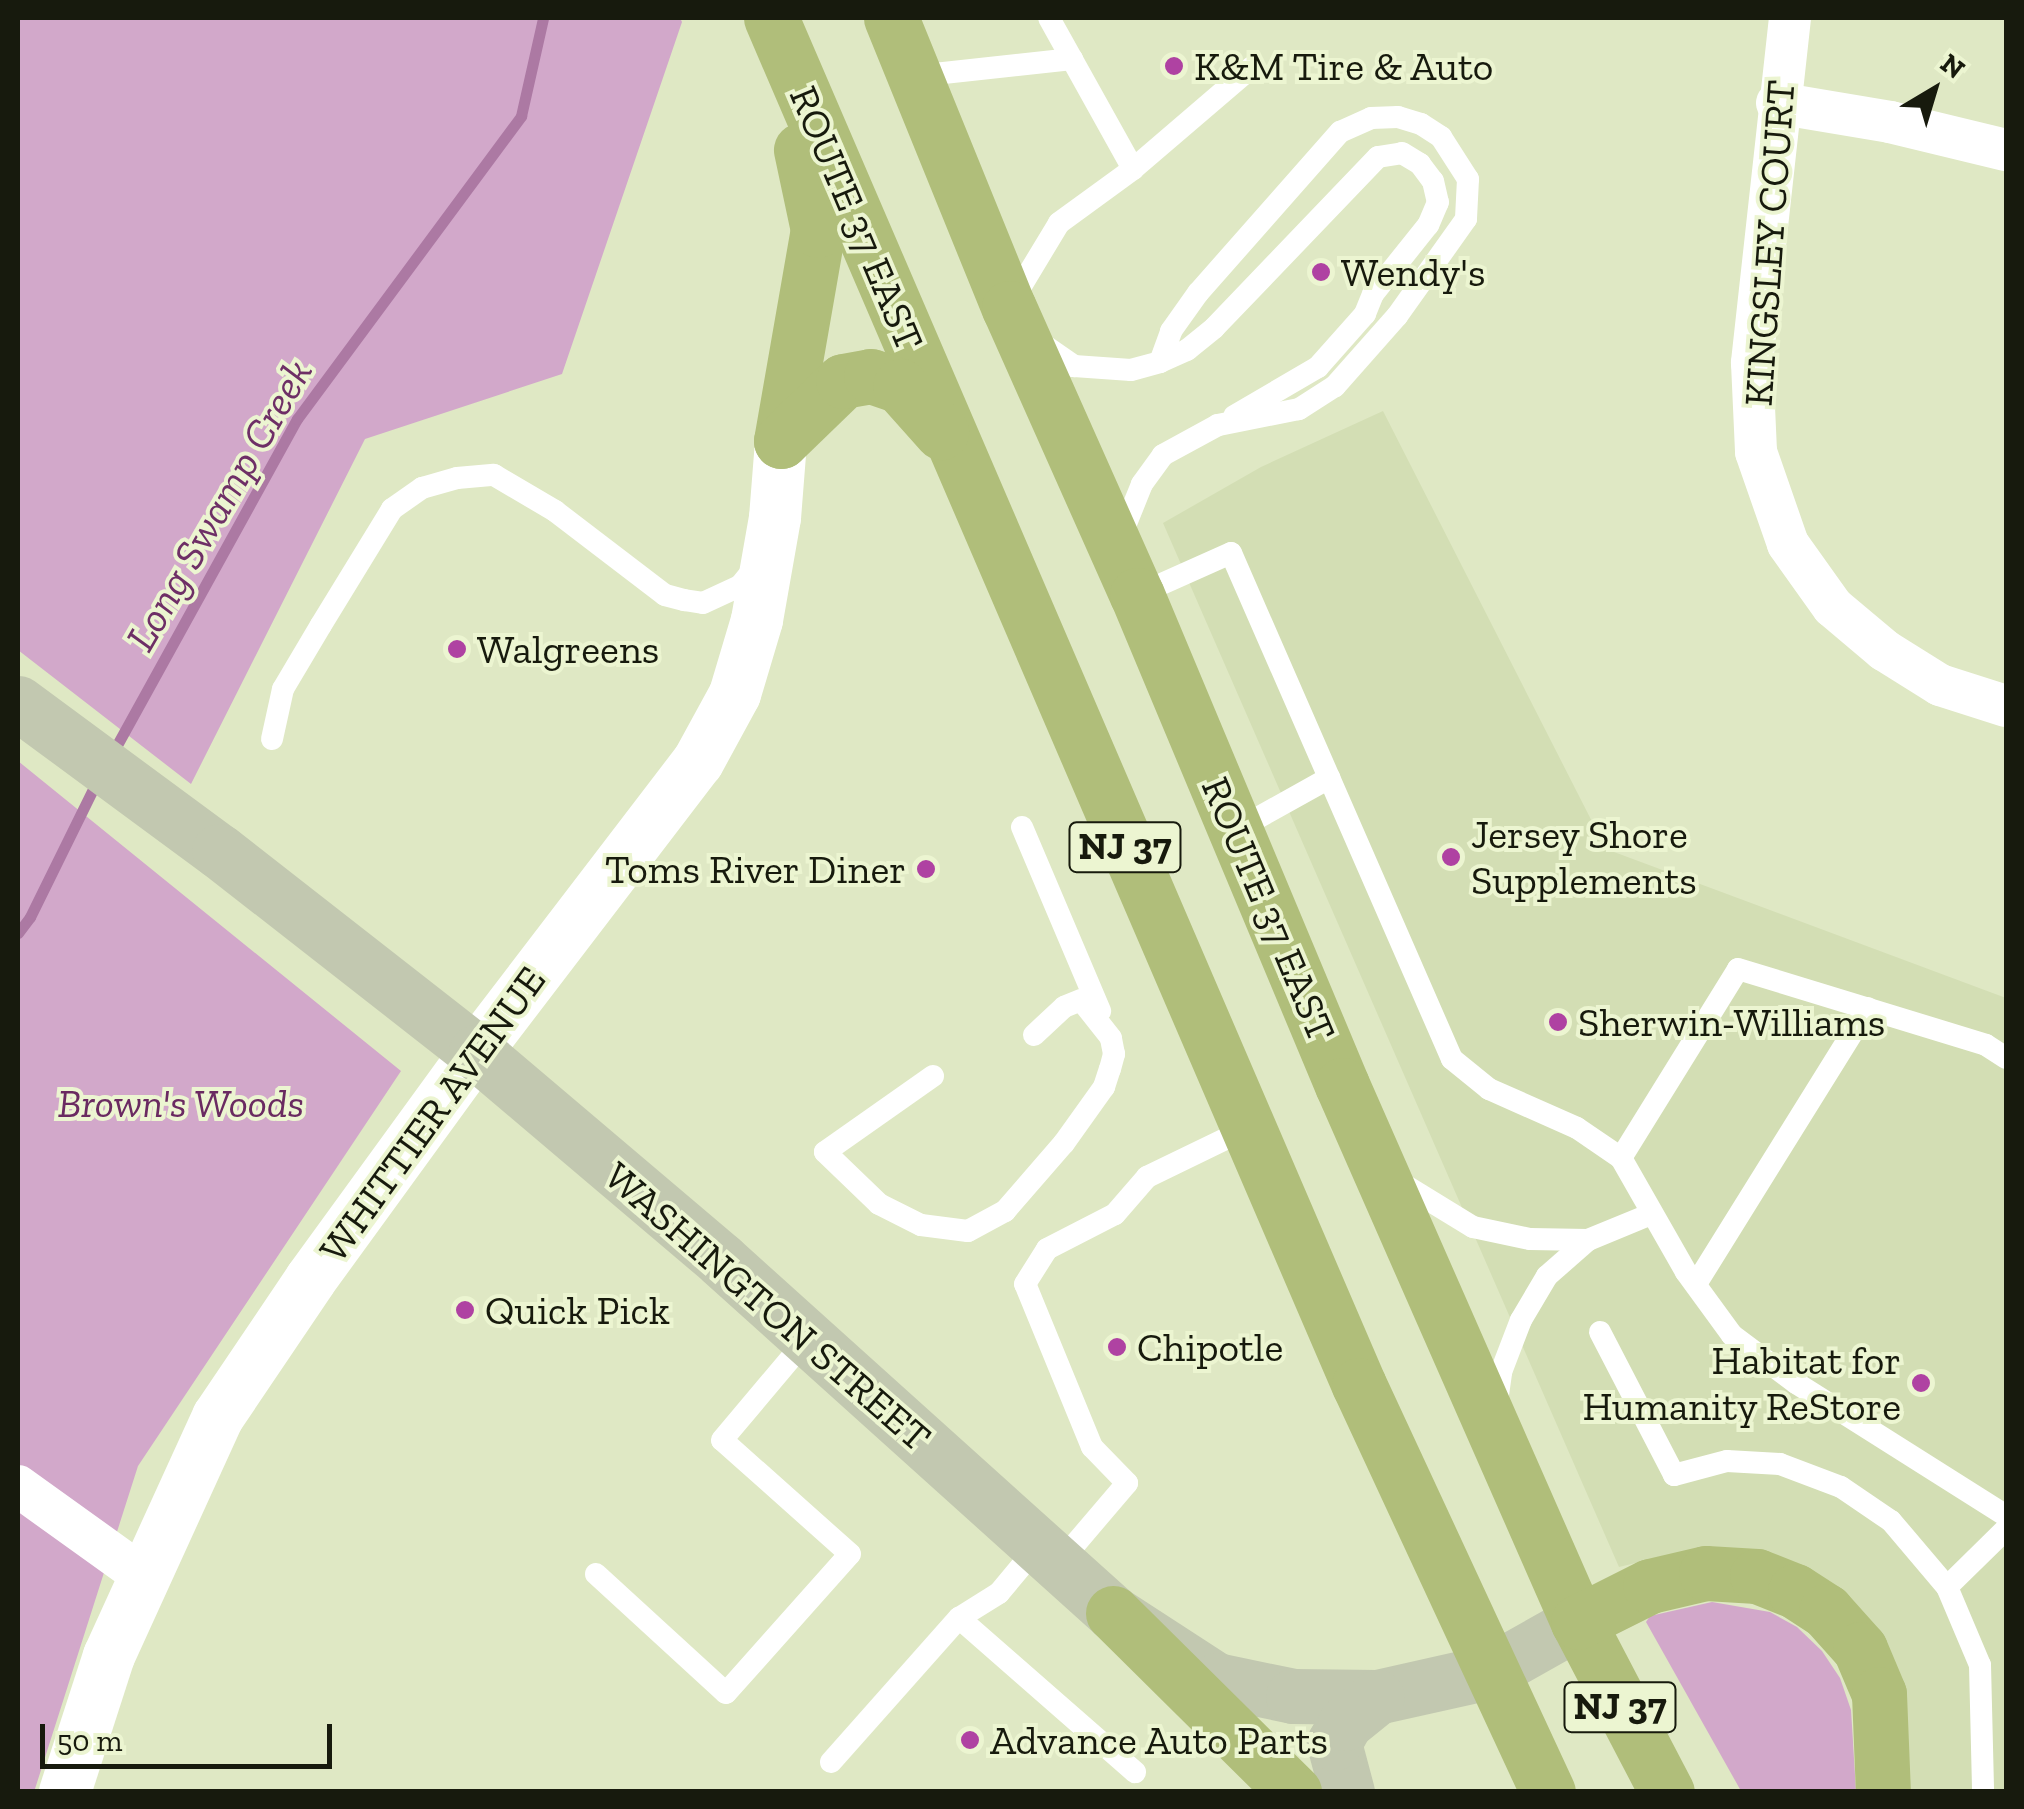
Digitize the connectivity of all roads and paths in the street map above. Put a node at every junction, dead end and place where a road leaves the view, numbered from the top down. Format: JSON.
{"nodes":[{"id":1,"x":767,"y":18,"type":"edge"},
{"id":2,"x":890,"y":18,"type":"edge"},
{"id":3,"x":1049,"y":18,"type":"edge"},
{"id":4,"x":1790,"y":18,"type":"edge"},
{"id":5,"x":1072,"y":58,"type":"junction"},
{"id":6,"x":1252,"y":68,"type":"dead end"},
{"id":7,"x":914,"y":76,"type":"junction"},
{"id":8,"x":1777,"y":103,"type":"junction"},
{"id":9,"x":2006,"y":150,"type":"edge"},
{"id":10,"x":1133,"y":169,"type":"junction"},
{"id":11,"x":1009,"y":308,"type":"junction"},
{"id":12,"x":1160,"y":362,"type":"junction"},
{"id":13,"x":1218,"y":426,"type":"junction"},
{"id":14,"x":781,"y":441,"type":"junction"},
{"id":15,"x":958,"y":452,"type":"junction"},
{"id":16,"x":769,"y":551,"type":"junction"},
{"id":17,"x":1126,"y":572,"type":"junction"},
{"id":18,"x":2006,"y":706,"type":"edge"},
{"id":19,"x":33,"y":715,"type":"edge"},
{"id":20,"x":272,"y":740,"type":"dead end"},
{"id":21,"x":1329,"y":778,"type":"junction"},
{"id":22,"x":1022,"y":827,"type":"dead end"},
{"id":23,"x":1236,"y":830,"type":"junction"},
{"id":24,"x":1868,"y":1008,"type":"junction"},
{"id":25,"x":1034,"y":1035,"type":"dead end"},
{"id":26,"x":1111,"y":1038,"type":"junction"},
{"id":27,"x":476,"y":1052,"type":"junction"},
{"id":28,"x":2006,"y":1058,"type":"edge"},
{"id":29,"x":933,"y":1076,"type":"dead end"},
{"id":30,"x":1248,"y":1128,"type":"junction"},
{"id":31,"x":1622,"y":1158,"type":"junction"},
{"id":32,"x":1375,"y":1160,"type":"junction"},
{"id":33,"x":1651,"y":1214,"type":"junction"},
{"id":34,"x":1588,"y":1240,"type":"junction"},
{"id":35,"x":1696,"y":1284,"type":"junction"},
{"id":36,"x":1600,"y":1332,"type":"dead end"},
{"id":37,"x":807,"y":1339,"type":"junction"},
{"id":38,"x":1494,"y":1427,"type":"junction"},
{"id":39,"x":18,"y":1486,"type":"edge"},
{"id":40,"x":2006,"y":1516,"type":"edge"},
{"id":41,"x":2006,"y":1529,"type":"edge"},
{"id":42,"x":1048,"y":1554,"type":"junction"},
{"id":43,"x":596,"y":1574,"type":"dead end"},
{"id":44,"x":142,"y":1576,"type":"junction"},
{"id":45,"x":1947,"y":1586,"type":"junction"},
{"id":46,"x":1113,"y":1613,"type":"junction"},
{"id":47,"x":959,"y":1618,"type":"junction"},
{"id":48,"x":1578,"y":1622,"type":"junction"},
{"id":49,"x":1489,"y":1672,"type":"junction"},
{"id":50,"x":1376,"y":1696,"type":"junction"},
{"id":51,"x":831,"y":1762,"type":"dead end"},
{"id":52,"x":1135,"y":1772,"type":"dead end"},
{"id":53,"x":65,"y":1792,"type":"edge"},
{"id":54,"x":1294,"y":1792,"type":"edge"},
{"id":55,"x":1347,"y":1792,"type":"edge"},
{"id":56,"x":1548,"y":1792,"type":"edge"},
{"id":57,"x":1667,"y":1792,"type":"edge"},
{"id":58,"x":1884,"y":1792,"type":"edge"},
{"id":59,"x":1983,"y":1792,"type":"edge"}],
"edges":[{"from":1,"to":14,"type":"highway"},
{"from":1,"to":15,"type":"highway","name":"ROUTE 37 EAST","number":"NJ 37"},
{"from":2,"to":7,"type":"highway","name":"ROUTE 37 EAST","number":"NJ 37"},
{"from":3,"to":5,"type":"lane"},
{"from":4,"to":8,"type":"street","name":"KINGSLEY COURT"},
{"from":5,"to":7,"type":"lane"},
{"from":5,"to":10,"type":"lane"},
{"from":6,"to":10,"type":"lane"},
{"from":7,"to":11,"type":"highway","name":"ROUTE 37 EAST","number":"NJ 37"},
{"from":8,"to":9,"type":"street"},
{"from":8,"to":18,"type":"street","name":"KINGSLEY COURT"},
{"from":10,"to":11,"type":"lane"},
{"from":11,"to":12,"type":"lane"},
{"from":11,"to":17,"type":"highway","name":"ROUTE 37 EAST","number":"NJ 37"},
{"from":12,"to":13,"type":"lane"},
{"from":12,"to":13,"type":"lane"},
{"from":13,"to":17,"type":"lane"},
{"from":14,"to":15,"type":"highway"},
{"from":14,"to":16,"type":"street","name":"WHITTIER AVENUE"},
{"from":15,"to":30,"type":"highway","name":"ROUTE 37 EAST","number":"NJ 37"},
{"from":16,"to":20,"type":"lane"},
{"from":16,"to":27,"type":"street","name":"WHITTIER AVENUE"},
{"from":17,"to":21,"type":"lane"},
{"from":17,"to":23,"type":"highway","name":"ROUTE 37 EAST","number":"NJ 37"},
{"from":19,"to":27,"type":"main road","name":"WASHINGTON STREET"},
{"from":21,"to":23,"type":"lane"},
{"from":21,"to":31,"type":"lane"},
{"from":22,"to":26,"type":"lane"},
{"from":23,"to":32,"type":"highway","name":"ROUTE 37 EAST","number":"NJ 37"},
{"from":24,"to":28,"type":"lane"},
{"from":24,"to":31,"type":"lane"},
{"from":24,"to":35,"type":"lane"},
{"from":25,"to":26,"type":"lane"},
{"from":26,"to":29,"type":"lane"},
{"from":27,"to":37,"type":"main road","name":"WASHINGTON STREET"},
{"from":27,"to":44,"type":"street","name":"WHITTIER AVENUE"},
{"from":30,"to":42,"type":"lane"},
{"from":30,"to":49,"type":"highway","name":"ROUTE 37 EAST","number":"NJ 37"},
{"from":31,"to":33,"type":"lane"},
{"from":32,"to":34,"type":"lane"},
{"from":32,"to":38,"type":"highway","name":"ROUTE 37 EAST","number":"NJ 37"},
{"from":33,"to":34,"type":"lane"},
{"from":33,"to":35,"type":"lane"},
{"from":34,"to":38,"type":"lane"},
{"from":35,"to":40,"type":"lane"},
{"from":36,"to":45,"type":"lane"},
{"from":37,"to":42,"type":"main road","name":"WASHINGTON STREET"},
{"from":37,"to":43,"type":"lane"},
{"from":38,"to":48,"type":"highway","name":"ROUTE 37 EAST","number":"NJ 37"},
{"from":39,"to":44,"type":"street"},
{"from":41,"to":45,"type":"lane"},
{"from":42,"to":46,"type":"main road","name":"WASHINGTON STREET"},
{"from":42,"to":47,"type":"lane"},
{"from":44,"to":53,"type":"street","name":"WHITTIER AVENUE"},
{"from":45,"to":59,"type":"lane"},
{"from":46,"to":50,"type":"main road","name":"WASHINGTON STREET"},
{"from":46,"to":54,"type":"highway"},
{"from":47,"to":51,"type":"lane"},
{"from":47,"to":52,"type":"lane"},
{"from":48,"to":49,"type":"main road","name":"WASHINGTON STREET"},
{"from":48,"to":57,"type":"highway","name":"ROUTE 37 EAST","number":"NJ 37"},
{"from":48,"to":58,"type":"highway"},
{"from":49,"to":50,"type":"main road","name":"WASHINGTON STREET"},
{"from":49,"to":56,"type":"highway","name":"ROUTE 37 EAST","number":"NJ 37"},
{"from":50,"to":55,"type":"main road"}]}
